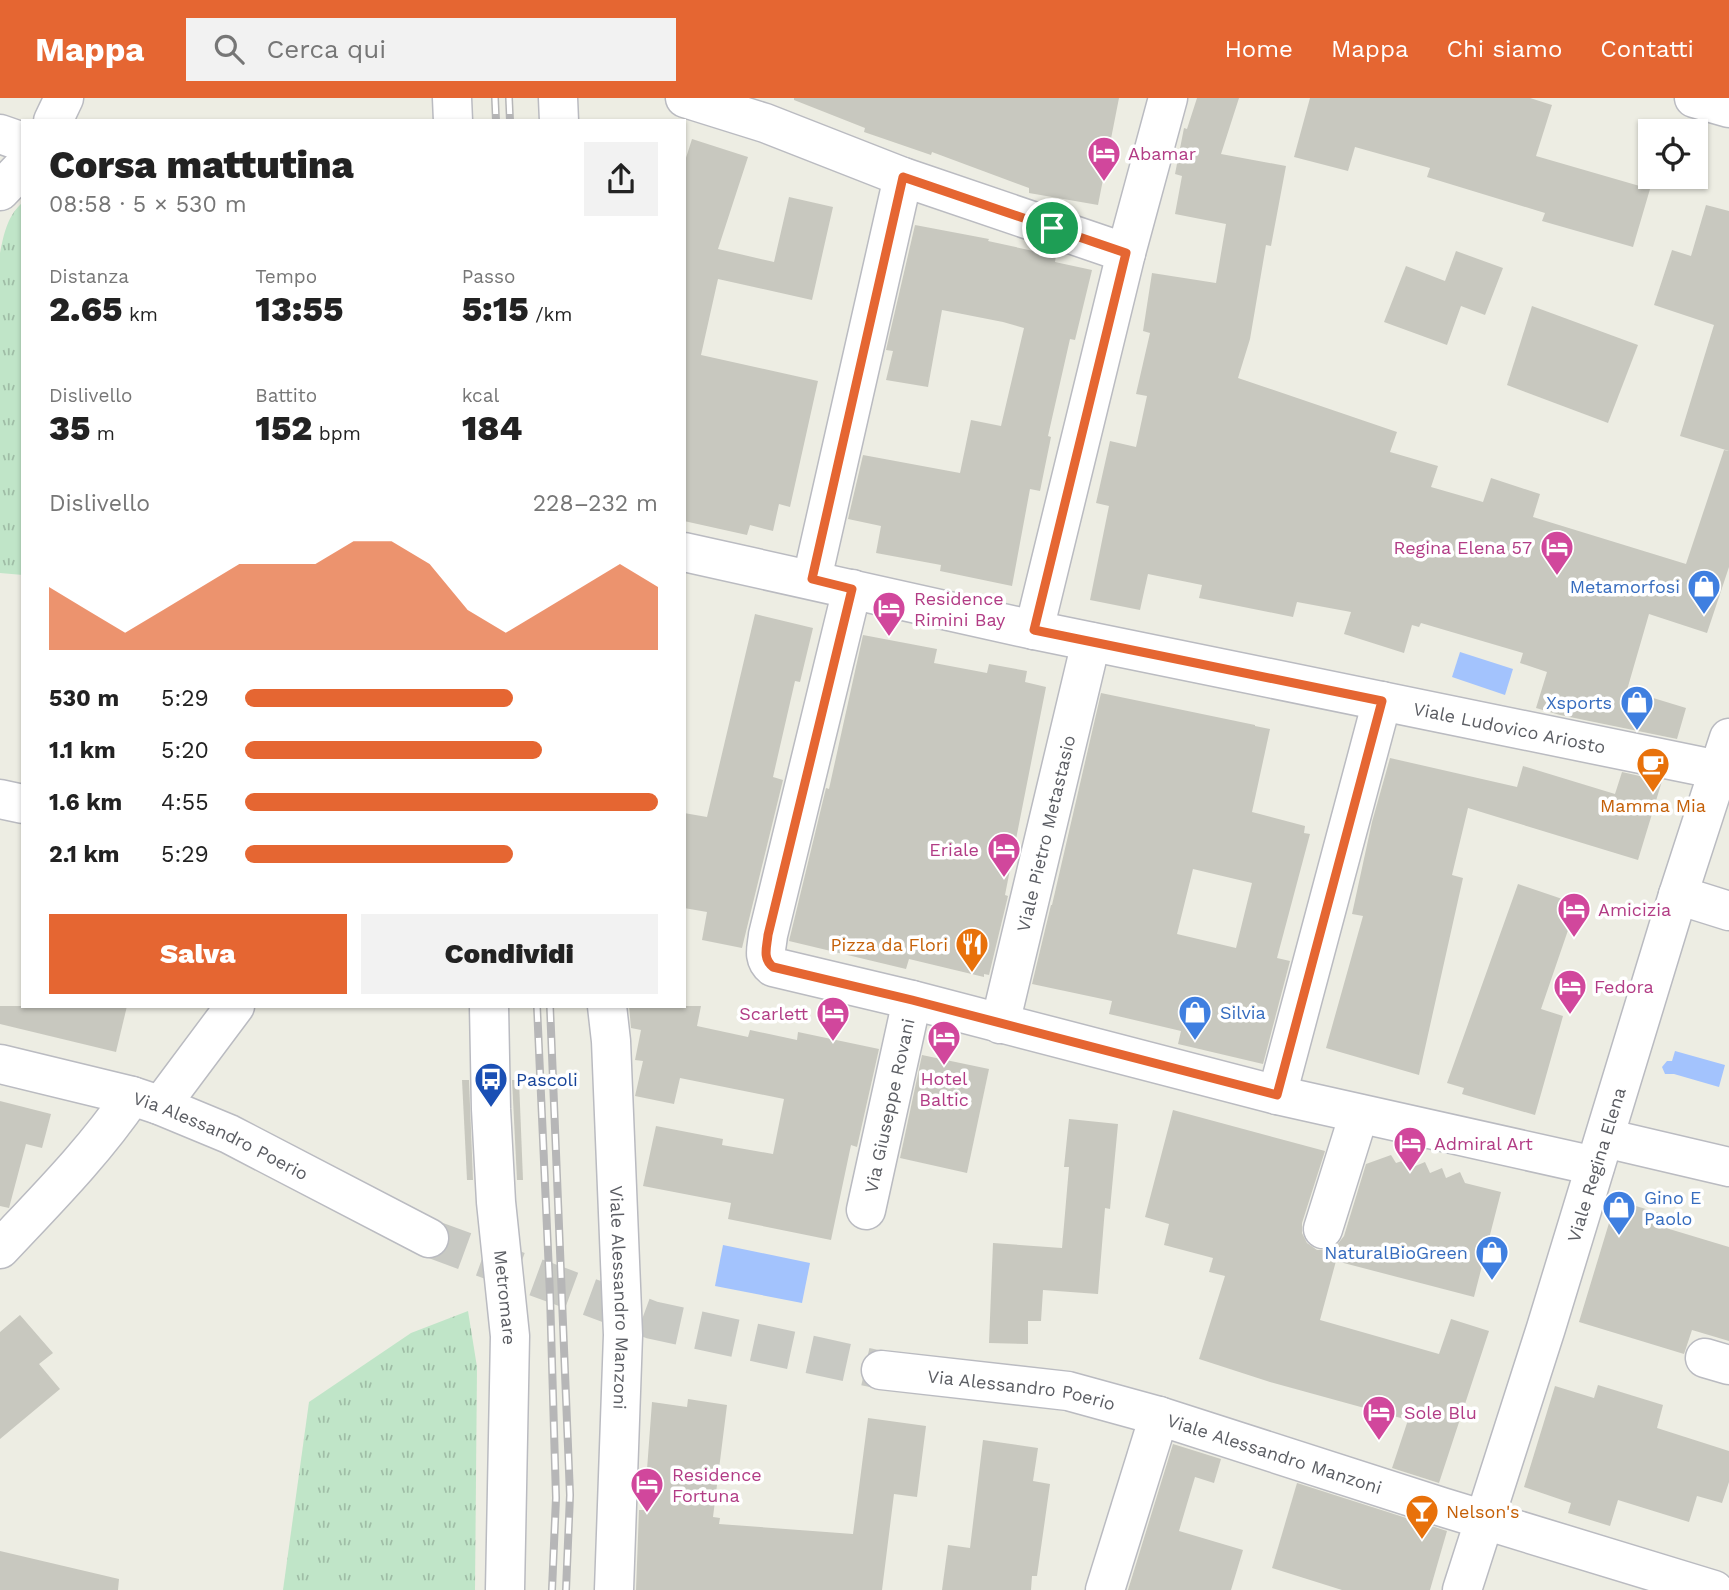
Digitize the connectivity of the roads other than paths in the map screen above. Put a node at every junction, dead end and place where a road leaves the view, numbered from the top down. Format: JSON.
{"nodes":[{"id":1,"x":64,"y":98,"type":"edge"},
{"id":2,"x":452,"y":98,"type":"edge"},
{"id":3,"x":558,"y":98,"type":"edge"},
{"id":4,"x":685,"y":98,"type":"edge"},
{"id":5,"x":1168,"y":98,"type":"edge"},
{"id":6,"x":1694,"y":98,"type":"edge"},
{"id":7,"x":1729,"y":108,"type":"edge"},
{"id":8,"x":769,"y":111,"type":"edge"},
{"id":9,"x":54,"y":119,"type":"edge"},
{"id":10,"x":453,"y":119,"type":"edge"},
{"id":11,"x":559,"y":119,"type":"edge"},
{"id":12,"x":0,"y":134,"type":"edge"},
{"id":13,"x":21,"y":141,"type":"edge"},
{"id":14,"x":21,"y":169,"type":"edge"},
{"id":15,"x":903,"y":177,"type":"junction"},
{"id":16,"x":0,"y":191,"type":"edge"},
{"id":17,"x":1126,"y":253,"type":"junction"},
{"id":18,"x":686,"y":552,"type":"edge"},
{"id":19,"x":812,"y":579,"type":"junction"},
{"id":20,"x":852,"y":589,"type":"junction"},
{"id":21,"x":1034,"y":630,"type":"junction"},
{"id":22,"x":1091,"y":642,"type":"junction"},
{"id":23,"x":1382,"y":701,"type":"junction"},
{"id":24,"x":1724,"y":754,"type":"edge"},
{"id":25,"x":0,"y":799,"type":"edge"},
{"id":26,"x":21,"y":804,"type":"edge"},
{"id":27,"x":1678,"y":895,"type":"junction"},
{"id":28,"x":1729,"y":911,"type":"edge"},
{"id":29,"x":912,"y":1000,"type":"junction"},
{"id":30,"x":234,"y":1008,"type":"edge"},
{"id":31,"x":489,"y":1008,"type":"edge"},
{"id":32,"x":607,"y":1008,"type":"edge"},
{"id":33,"x":1000,"y":1024,"type":"junction"},
{"id":34,"x":0,"y":1064,"type":"edge"},
{"id":35,"x":1277,"y":1095,"type":"junction"},
{"id":36,"x":146,"y":1101,"type":"junction"},
{"id":37,"x":1359,"y":1114,"type":"junction"},
{"id":38,"x":1600,"y":1152,"type":"junction"},
{"id":39,"x":1729,"y":1167,"type":"edge"},
{"id":40,"x":866,"y":1210,"type":"dead end"},
{"id":41,"x":1323,"y":1229,"type":"dead end"},
{"id":42,"x":429,"y":1238,"type":"tunnel mouth"},
{"id":43,"x":0,"y":1248,"type":"edge"},
{"id":44,"x":881,"y":1370,"type":"tunnel mouth"},
{"id":45,"x":1159,"y":1416,"type":"junction"},
{"id":46,"x":1485,"y":1520,"type":"junction"},
{"id":47,"x":506,"y":1590,"type":"edge"},
{"id":48,"x":614,"y":1590,"type":"edge"},
{"id":49,"x":1105,"y":1590,"type":"edge"},
{"id":50,"x":1462,"y":1590,"type":"edge"},
{"id":51,"x":1714,"y":1590,"type":"edge"}],
"edges":[{"from":1,"to":9,"type":"street"},
{"from":2,"to":10,"type":"street"},
{"from":3,"to":11,"type":"street"},
{"from":4,"to":8,"type":"street"},
{"from":5,"to":17,"type":"street"},
{"from":6,"to":7,"type":"street"},
{"from":8,"to":15,"type":"street"},
{"from":12,"to":13,"type":"street"},
{"from":14,"to":16,"type":"street"},
{"from":15,"to":17,"type":"street"},
{"from":15,"to":19,"type":"street"},
{"from":17,"to":21,"type":"street"},
{"from":18,"to":19,"type":"street","name":"Viale Ludovico Ariosto"},
{"from":19,"to":20,"type":"street","name":"Viale Ludovico Ariosto"},
{"from":20,"to":21,"type":"street","name":"Viale Ludovico Ariosto"},
{"from":20,"to":29,"type":"street"},
{"from":21,"to":22,"type":"street","name":"Viale Ludovico Ariosto"},
{"from":22,"to":23,"type":"street","name":"Viale Ludovico Ariosto"},
{"from":22,"to":33,"type":"street","name":"Viale Pietro Metastasio"},
{"from":23,"to":24,"type":"street","name":"Viale Ludovico Ariosto"},
{"from":23,"to":35,"type":"street"},
{"from":24,"to":27,"type":"street","name":"Viale Regina Elena"},
{"from":25,"to":26,"type":"street"},
{"from":27,"to":28,"type":"street"},
{"from":27,"to":38,"type":"street","name":"Viale Regina Elena"},
{"from":29,"to":33,"type":"street"},
{"from":29,"to":40,"type":"street","name":"Via Giuseppe Rovani"},
{"from":30,"to":36,"type":"street"},
{"from":31,"to":47,"type":"street","name":"Metromare"},
{"from":32,"to":48,"type":"street","name":"Viale Alessandro Manzoni"},
{"from":33,"to":35,"type":"street"},
{"from":34,"to":36,"type":"street","name":"Via Alessandro Poerio"},
{"from":35,"to":37,"type":"street"},
{"from":36,"to":42,"type":"street","name":"Via Alessandro Poerio"},
{"from":36,"to":43,"type":"street"},
{"from":37,"to":38,"type":"street"},
{"from":37,"to":41,"type":"street"},
{"from":38,"to":39,"type":"street"},
{"from":38,"to":46,"type":"street","name":"Viale Regina Elena"},
{"from":44,"to":45,"type":"street","name":"Via Alessandro Poerio"},
{"from":45,"to":46,"type":"street","name":"Viale Alessandro Manzoni"},
{"from":45,"to":49,"type":"street","name":"Viale Alessandro Manzoni"},
{"from":46,"to":50,"type":"street","name":"Viale Regina Elena"},
{"from":46,"to":51,"type":"street","name":"Viale Alessandro Manzoni"}]}
